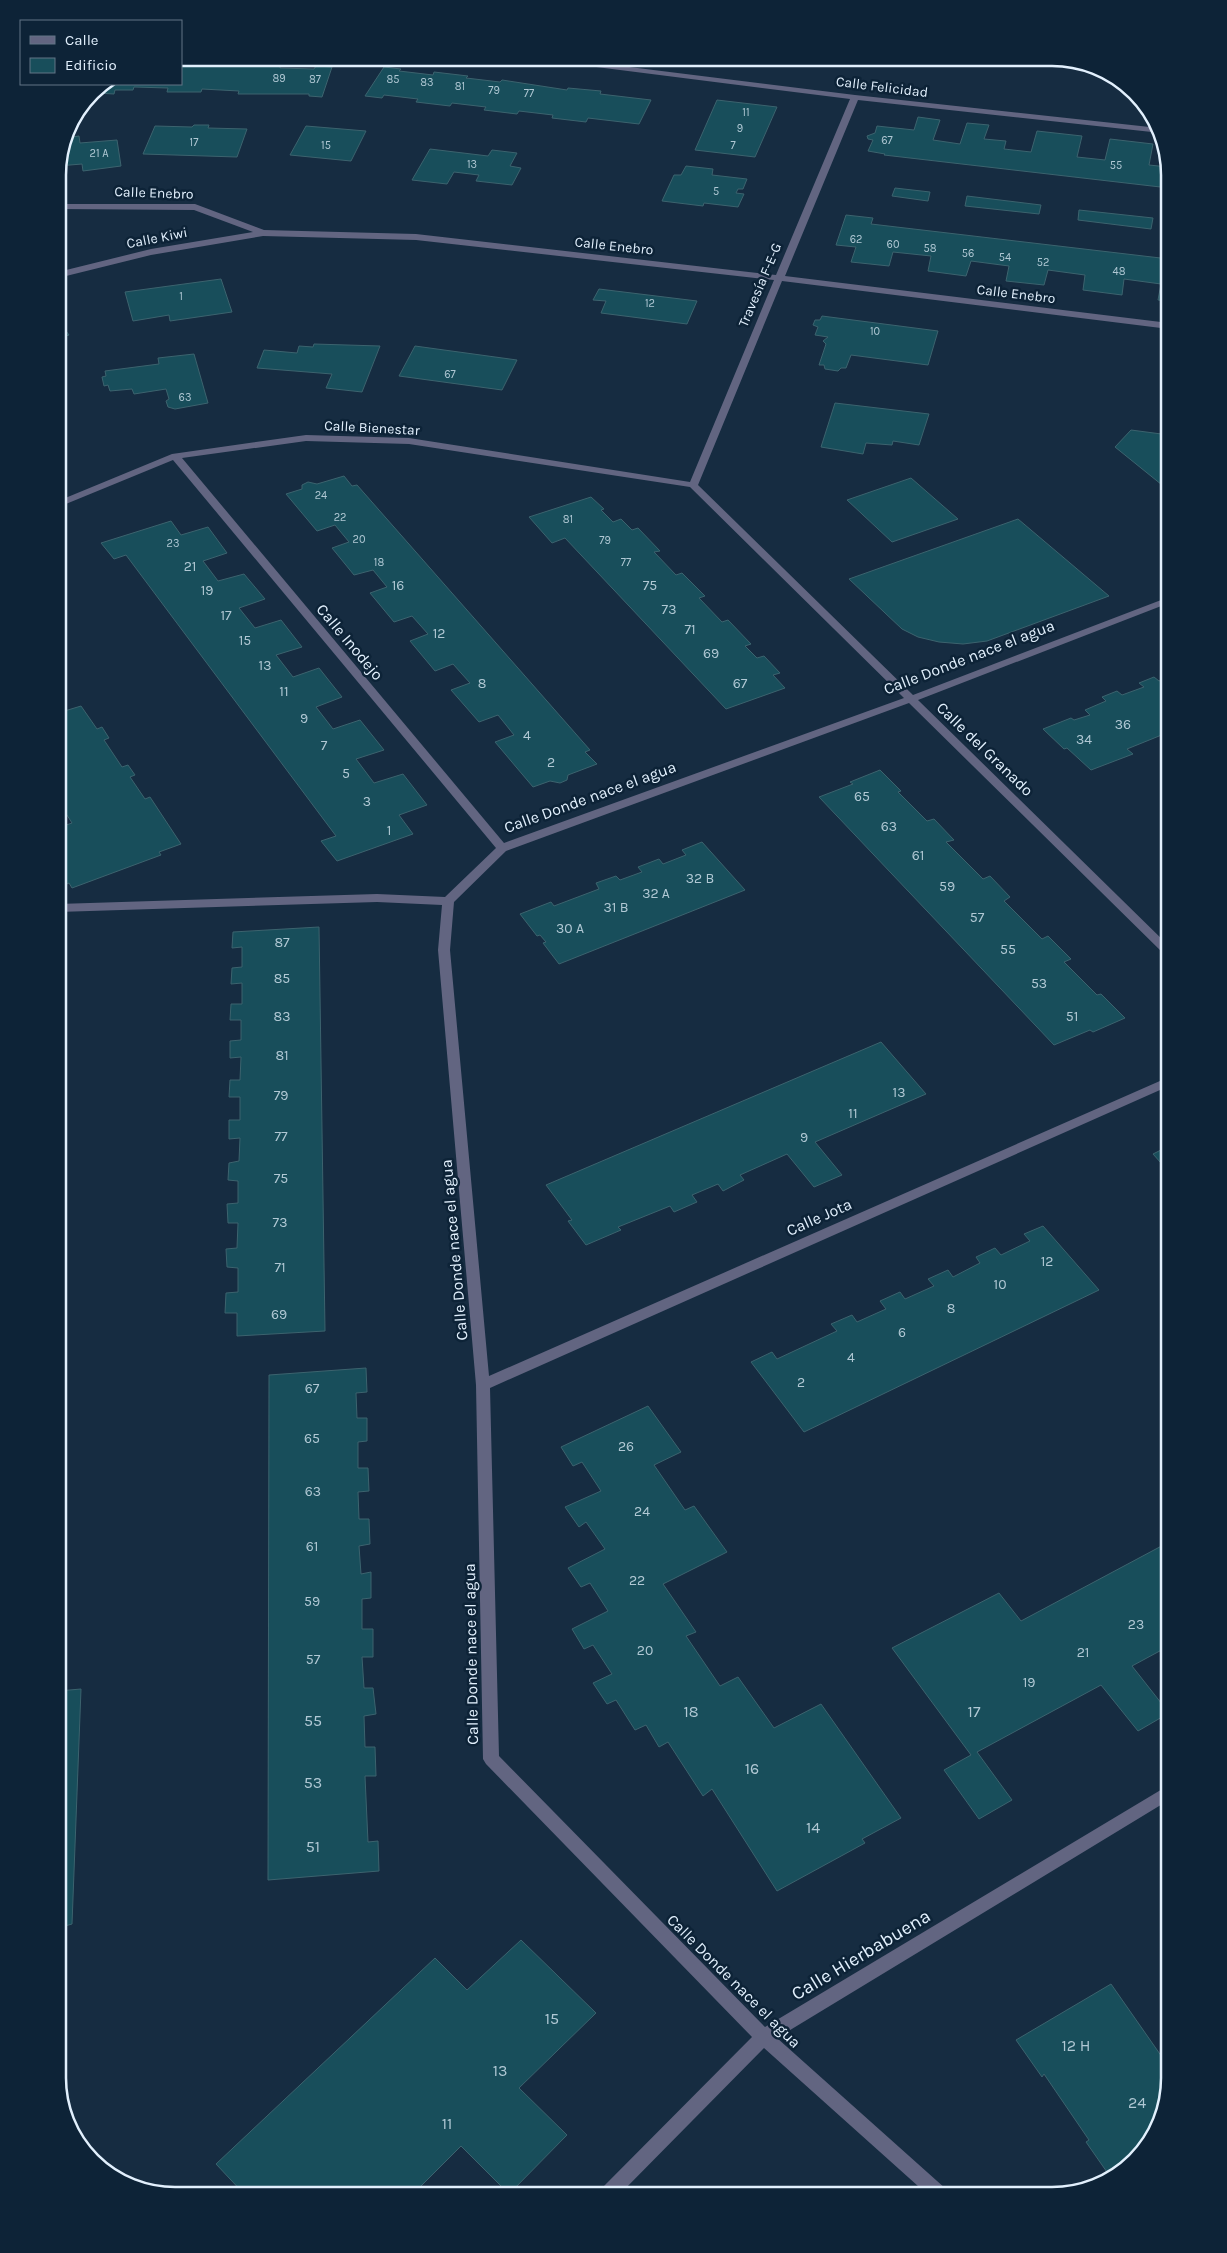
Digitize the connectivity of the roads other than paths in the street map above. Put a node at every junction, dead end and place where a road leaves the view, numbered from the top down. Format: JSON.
{"nodes":[{"id":1,"x":605,"y":66,"type":"edge"},
{"id":2,"x":855,"y":97,"type":"junction"},
{"id":3,"x":1150,"y":130,"type":"edge"},
{"id":4,"x":66,"y":206,"type":"edge"},
{"id":5,"x":263,"y":233,"type":"junction"},
{"id":6,"x":66,"y":273,"type":"edge"},
{"id":7,"x":778,"y":278,"type":"junction"},
{"id":8,"x":1161,"y":325,"type":"edge"},
{"id":9,"x":175,"y":456,"type":"junction"},
{"id":10,"x":692,"y":485,"type":"junction"},
{"id":11,"x":66,"y":501,"type":"edge"},
{"id":12,"x":1161,"y":603,"type":"edge"},
{"id":13,"x":911,"y":699,"type":"junction"},
{"id":14,"x":502,"y":848,"type":"junction"},
{"id":15,"x":448,"y":900,"type":"junction"},
{"id":16,"x":66,"y":908,"type":"edge"},
{"id":17,"x":1161,"y":943,"type":"edge"},
{"id":18,"x":1161,"y":1084,"type":"edge"},
{"id":19,"x":483,"y":1385,"type":"junction"},
{"id":20,"x":1161,"y":1797,"type":"edge"},
{"id":21,"x":764,"y":2037,"type":"junction"},
{"id":22,"x":615,"y":2187,"type":"edge"},
{"id":23,"x":930,"y":2187,"type":"edge"}],
"edges":[{"from":1,"to":2,"type":"street","name":"Calle Felicidad"},
{"from":2,"to":3,"type":"street","name":"Calle Felicidad"},
{"from":2,"to":7,"type":"street","name":"Travesía F-E-G"},
{"from":4,"to":5,"type":"street","name":"Calle Enebro"},
{"from":5,"to":6,"type":"street","name":"Calle Kiwi"},
{"from":5,"to":7,"type":"street","name":"Calle Enebro"},
{"from":7,"to":8,"type":"street","name":"Calle Enebro"},
{"from":7,"to":10,"type":"street","name":"Travesía F-E-G"},
{"from":9,"to":10,"type":"street","name":"Calle Bienestar"},
{"from":9,"to":11,"type":"street","name":"Calle Bienestar"},
{"from":9,"to":14,"type":"street","name":"Calle Inodejo"},
{"from":10,"to":13,"type":"street","name":"Calle del Granado"},
{"from":12,"to":13,"type":"street","name":"Calle Donde nace el agua"},
{"from":13,"to":14,"type":"street","name":"Calle Donde nace el agua"},
{"from":13,"to":17,"type":"street","name":"Calle del Granado"},
{"from":14,"to":15,"type":"street","name":"Calle Donde nace el agua"},
{"from":15,"to":16,"type":"street"},
{"from":15,"to":19,"type":"street","name":"Calle Donde nace el agua"},
{"from":18,"to":19,"type":"street","name":"Calle Jota"},
{"from":19,"to":21,"type":"street","name":"Calle Donde nace el agua"},
{"from":20,"to":21,"type":"street","name":"Calle Hierbabuena"},
{"from":21,"to":22,"type":"street","name":"Calle Hierbabuena"},
{"from":21,"to":23,"type":"street","name":"Calle Donde nace el agua"}]}
